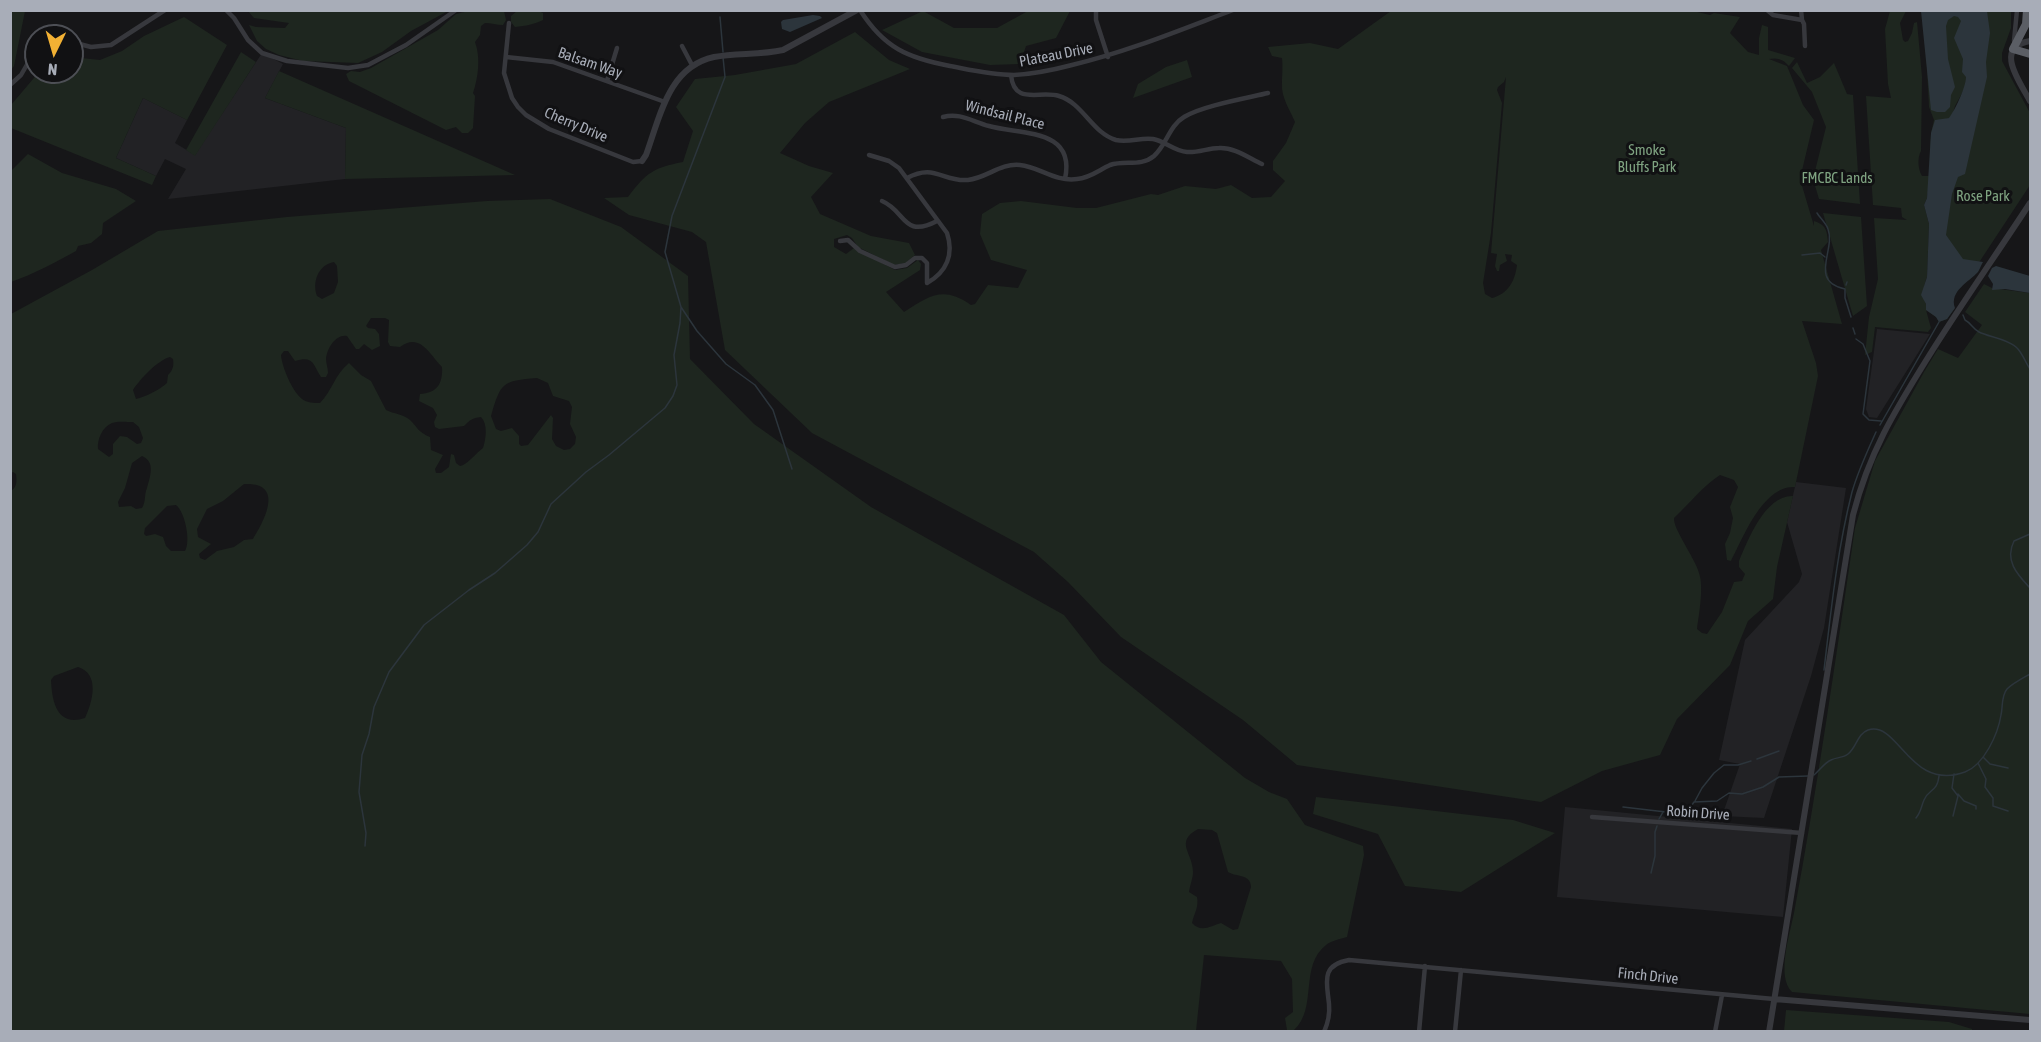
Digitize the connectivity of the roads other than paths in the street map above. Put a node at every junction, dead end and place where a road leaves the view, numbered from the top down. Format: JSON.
{"nodes":[{"id":1,"x":165,"y":10,"type":"edge"},
{"id":2,"x":226,"y":10,"type":"edge"},
{"id":3,"x":456,"y":10,"type":"edge"},
{"id":4,"x":859,"y":10,"type":"edge"},
{"id":5,"x":1096,"y":10,"type":"edge"},
{"id":6,"x":1233,"y":10,"type":"edge"},
{"id":7,"x":1802,"y":10,"type":"edge"},
{"id":8,"x":2018,"y":10,"type":"edge"},
{"id":9,"x":2028,"y":10,"type":"edge"},
{"id":10,"x":1767,"y":11,"type":"edge"},
{"id":11,"x":2031,"y":18,"type":"edge"},
{"id":12,"x":1802,"y":20,"type":"junction"},
{"id":13,"x":509,"y":23,"type":"dead end"},
{"id":14,"x":2031,"y":41,"type":"edge"},
{"id":15,"x":84,"y":45,"type":"edge"},
{"id":16,"x":682,"y":46,"type":"dead end"},
{"id":17,"x":1805,"y":46,"type":"dead end"},
{"id":18,"x":616,"y":48,"type":"dead end"},
{"id":19,"x":2013,"y":49,"type":"junction"},
{"id":20,"x":2031,"y":54,"type":"edge"},
{"id":21,"x":506,"y":57,"type":"junction"},
{"id":22,"x":1108,"y":57,"type":"junction"},
{"id":23,"x":692,"y":65,"type":"junction"},
{"id":24,"x":24,"y":70,"type":"edge"},
{"id":25,"x":1011,"y":75,"type":"junction"},
{"id":26,"x":607,"y":81,"type":"junction"},
{"id":27,"x":10,"y":85,"type":"edge"},
{"id":28,"x":1268,"y":93,"type":"dead end"},
{"id":29,"x":2031,"y":101,"type":"edge"},
{"id":30,"x":665,"y":102,"type":"junction"},
{"id":31,"x":943,"y":117,"type":"dead end"},
{"id":32,"x":1163,"y":144,"type":"junction"},
{"id":33,"x":869,"y":155,"type":"dead end"},
{"id":34,"x":642,"y":161,"type":"joint"},
{"id":35,"x":1262,"y":164,"type":"dead end"},
{"id":36,"x":907,"y":178,"type":"junction"},
{"id":37,"x":1065,"y":179,"type":"junction"},
{"id":38,"x":882,"y":201,"type":"dead end"},
{"id":39,"x":2031,"y":203,"type":"edge"},
{"id":40,"x":938,"y":221,"type":"junction"},
{"id":41,"x":840,"y":241,"type":"dead end"},
{"id":42,"x":1592,"y":817,"type":"dead end"},
{"id":43,"x":1802,"y":833,"type":"junction"},
{"id":44,"x":1425,"y":966,"type":"junction"},
{"id":45,"x":1461,"y":970,"type":"junction"},
{"id":46,"x":1722,"y":995,"type":"junction"},
{"id":47,"x":1774,"y":999,"type":"junction"},
{"id":48,"x":2031,"y":1020,"type":"edge"},
{"id":49,"x":1324,"y":1032,"type":"edge"},
{"id":50,"x":1419,"y":1032,"type":"edge"},
{"id":51,"x":1455,"y":1032,"type":"edge"},
{"id":52,"x":1715,"y":1032,"type":"edge"},
{"id":53,"x":1769,"y":1032,"type":"edge"}],
"edges":[{"from":1,"to":15,"type":"street"},
{"from":2,"to":3,"type":"street"},
{"from":4,"to":23,"type":"street"},
{"from":4,"to":25,"type":"street","name":"Plateau Drive"},
{"from":5,"to":22,"type":"street"},
{"from":6,"to":22,"type":"street","name":"Plateau Drive"},
{"from":7,"to":12,"type":"street"},
{"from":8,"to":19,"type":"street"},
{"from":9,"to":11,"type":"highway"},
{"from":9,"to":19,"type":"highway"},
{"from":10,"to":12,"type":"street"},
{"from":12,"to":17,"type":"street"},
{"from":13,"to":21,"type":"street","name":"Cherry Drive"},
{"from":14,"to":19,"type":"street"},
{"from":16,"to":23,"type":"street"},
{"from":18,"to":26,"type":"street"},
{"from":19,"to":20,"type":"highway"},
{"from":19,"to":29,"type":"street"},
{"from":21,"to":26,"type":"street","name":"Balsam Way"},
{"from":21,"to":34,"type":"street","name":"Cherry Drive"},
{"from":22,"to":25,"type":"street","name":"Plateau Drive"},
{"from":23,"to":30,"type":"street"},
{"from":24,"to":27,"type":"street"},
{"from":25,"to":32,"type":"street"},
{"from":26,"to":30,"type":"street","name":"Balsam Way"},
{"from":28,"to":32,"type":"street"},
{"from":30,"to":34,"type":"street"},
{"from":31,"to":37,"type":"street","name":"Windsail Place"},
{"from":32,"to":35,"type":"street"},
{"from":32,"to":37,"type":"street"},
{"from":33,"to":36,"type":"street"},
{"from":36,"to":37,"type":"street"},
{"from":36,"to":40,"type":"street"},
{"from":38,"to":40,"type":"street"},
{"from":39,"to":43,"type":"street"},
{"from":40,"to":41,"type":"street"},
{"from":42,"to":43,"type":"street","name":"Robin Drive"},
{"from":43,"to":47,"type":"street"},
{"from":44,"to":45,"type":"street","name":"Finch Drive"},
{"from":44,"to":49,"type":"street","name":"Finch Drive"},
{"from":44,"to":50,"type":"street"},
{"from":45,"to":46,"type":"street","name":"Finch Drive"},
{"from":45,"to":51,"type":"street"},
{"from":46,"to":47,"type":"street","name":"Finch Drive"},
{"from":46,"to":52,"type":"street"},
{"from":47,"to":48,"type":"street","name":"Finch Drive"},
{"from":47,"to":53,"type":"street"}]}
